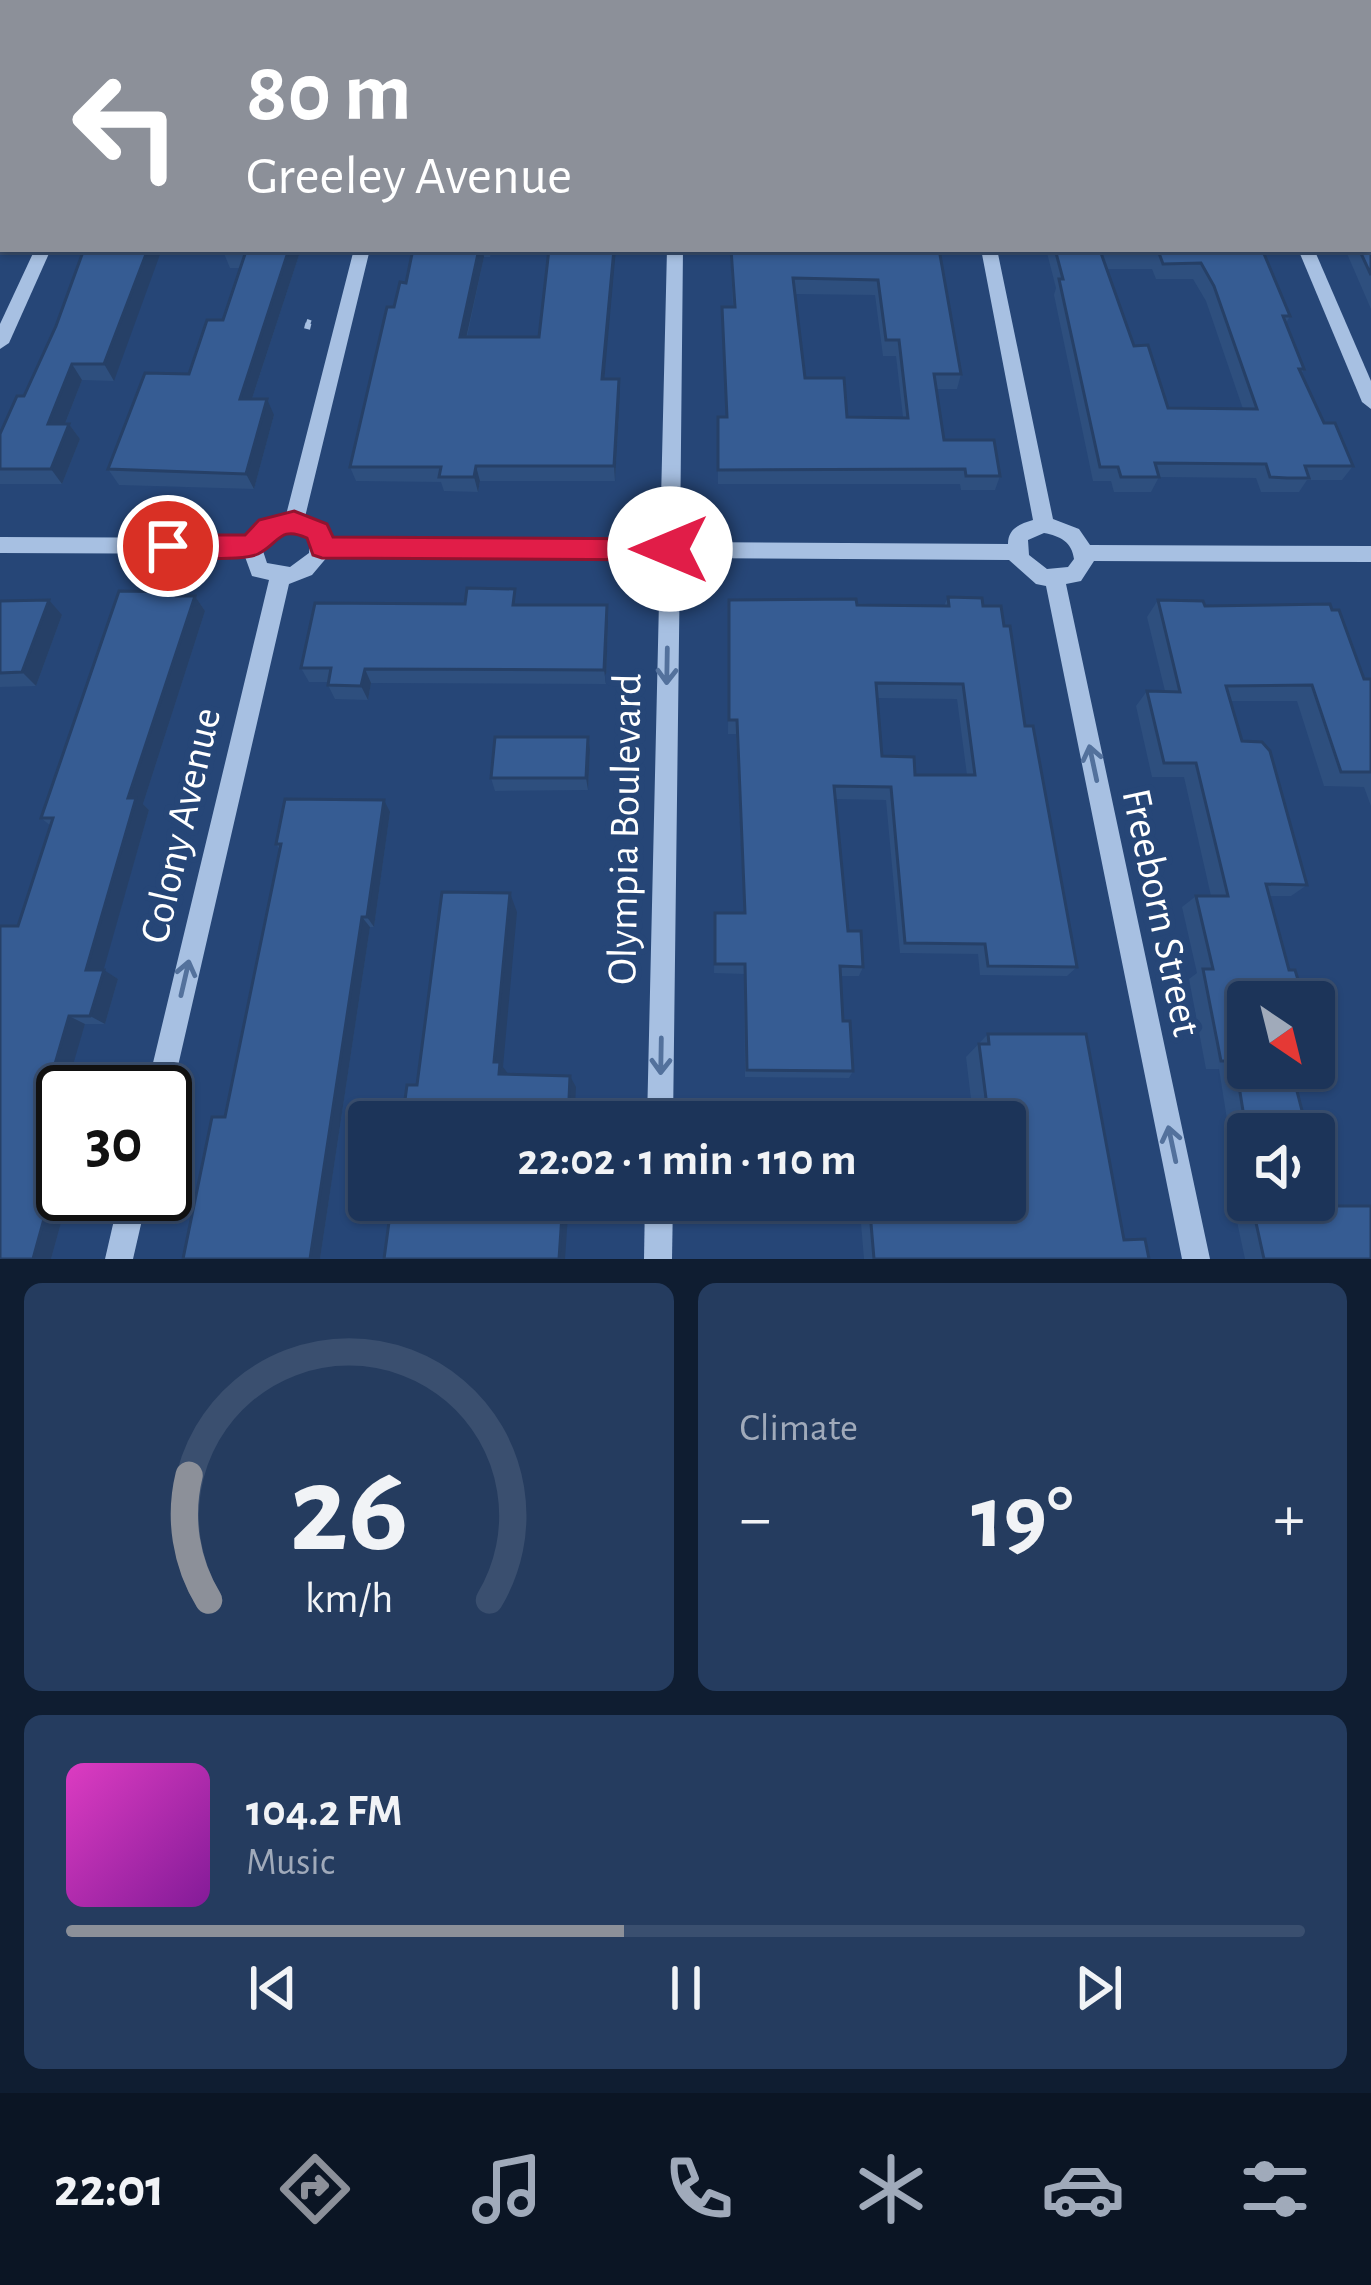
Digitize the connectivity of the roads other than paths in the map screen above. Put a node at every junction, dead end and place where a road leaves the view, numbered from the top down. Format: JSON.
{"nodes":[{"id":1,"x":42,"y":252,"type":"edge"},
{"id":2,"x":361,"y":252,"type":"edge"},
{"id":3,"x":675,"y":252,"type":"edge"},
{"id":4,"x":990,"y":252,"type":"edge"},
{"id":5,"x":1307,"y":252,"type":"edge"},
{"id":6,"x":0,"y":344,"type":"edge"},
{"id":7,"x":1371,"y":402,"type":"edge"},
{"id":8,"x":294,"y":521,"type":"junction"},
{"id":9,"x":1044,"y":525,"type":"junction"},
{"id":10,"x":0,"y":545,"type":"edge"},
{"id":11,"x":251,"y":546,"type":"junction"},
{"id":12,"x":322,"y":548,"type":"junction"},
{"id":13,"x":670,"y":549,"type":"junction"},
{"id":14,"x":1017,"y":552,"type":"junction"},
{"id":15,"x":1084,"y":553,"type":"junction"},
{"id":16,"x":1371,"y":554,"type":"edge"},
{"id":17,"x":280,"y":577,"type":"junction"},
{"id":18,"x":1055,"y":580,"type":"junction"},
{"id":19,"x":165,"y":1065,"type":"edge"},
{"id":20,"x":660,"y":1101,"type":"edge"},
{"id":21,"x":128,"y":1221,"type":"edge"},
{"id":22,"x":659,"y":1221,"type":"edge"},
{"id":23,"x":119,"y":1259,"type":"edge"},
{"id":24,"x":658,"y":1259,"type":"edge"},
{"id":25,"x":1196,"y":1259,"type":"edge"}],
"edges":[{"from":1,"to":6,"type":"street"},
{"from":2,"to":8,"type":"street"},
{"from":3,"to":13,"type":"street","name":"Olympia Boulevard"},
{"from":4,"to":9,"type":"street"},
{"from":5,"to":7,"type":"street"},
{"from":8,"to":11,"type":"street"},
{"from":8,"to":12,"type":"street"},
{"from":9,"to":14,"type":"street"},
{"from":9,"to":15,"type":"street"},
{"from":10,"to":11,"type":"street"},
{"from":11,"to":17,"type":"street"},
{"from":12,"to":13,"type":"street"},
{"from":12,"to":17,"type":"street"},
{"from":13,"to":14,"type":"street"},
{"from":13,"to":20,"type":"street","name":"Olympia Boulevard","one_way":true},
{"from":14,"to":18,"type":"street"},
{"from":15,"to":16,"type":"street"},
{"from":15,"to":18,"type":"street"},
{"from":19,"to":17,"type":"street","name":"Colony Avenue","one_way":true},
{"from":25,"to":18,"type":"street","name":"Freeborn Street","one_way":true},
{"from":21,"to":23,"type":"street"},
{"from":22,"to":24,"type":"street"}]}
